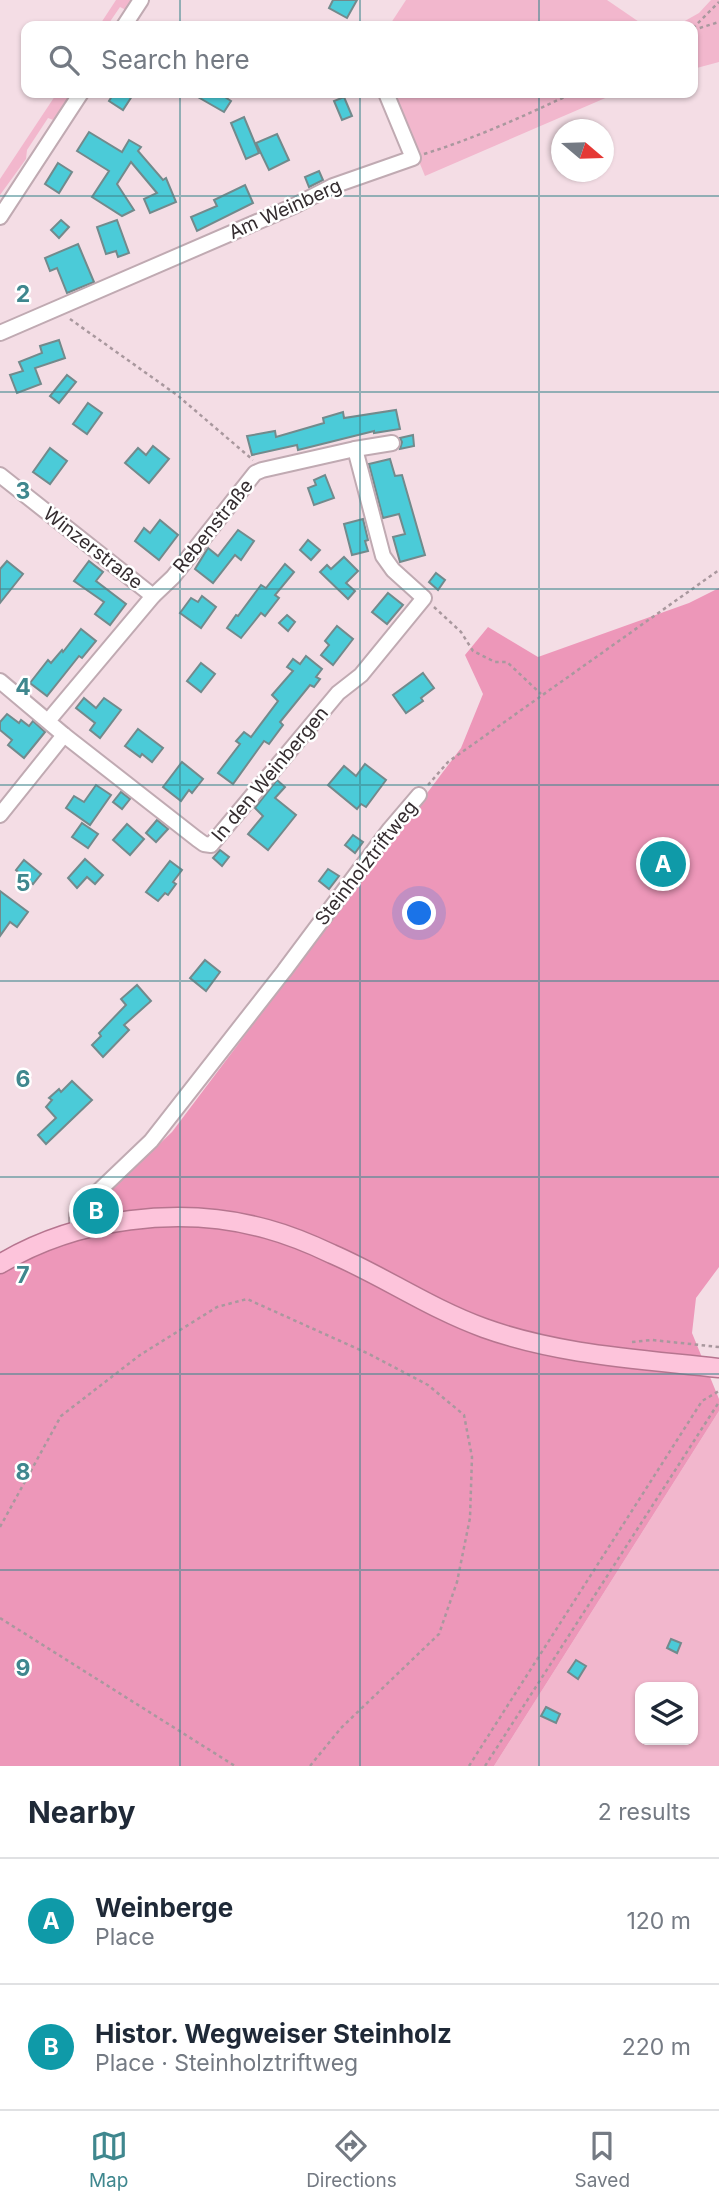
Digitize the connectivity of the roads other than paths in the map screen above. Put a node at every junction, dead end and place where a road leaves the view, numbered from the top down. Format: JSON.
{"nodes":[{"id":1,"x":141,"y":0,"type":"edge"},
{"id":2,"x":127,"y":21,"type":"edge"},
{"id":3,"x":78,"y":98,"type":"edge"},
{"id":4,"x":388,"y":98,"type":"edge"},
{"id":5,"x":0,"y":217,"type":"edge"},
{"id":6,"x":0,"y":334,"type":"edge"},
{"id":7,"x":392,"y":443,"type":"dead end"},
{"id":8,"x":355,"y":449,"type":"junction"},
{"id":9,"x":0,"y":475,"type":"edge"},
{"id":10,"x":153,"y":596,"type":"junction"},
{"id":11,"x":0,"y":681,"type":"edge"},
{"id":12,"x":48,"y":721,"type":"junction"},
{"id":13,"x":64,"y":735,"type":"junction"},
{"id":14,"x":419,"y":795,"type":"road end"},
{"id":15,"x":0,"y":815,"type":"edge"},
{"id":16,"x":77,"y":1221,"type":"dead end"},
{"id":17,"x":0,"y":1264,"type":"edge"},
{"id":18,"x":719,"y":1368,"type":"edge"}],
"edges":[{"from":1,"to":2,"type":"street"},
{"from":3,"to":5,"type":"street"},
{"from":4,"to":6,"type":"street","name":"Am Weinberg"},
{"from":7,"to":8,"type":"street","name":"Rebenstraße"},
{"from":8,"to":10,"type":"street","name":"Rebenstraße"},
{"from":8,"to":13,"type":"street","name":"In den Weinbergen"},
{"from":9,"to":10,"type":"street","name":"Winzerstraße"},
{"from":10,"to":12,"type":"street","name":"Rebenstraße"},
{"from":11,"to":12,"type":"street","name":"In den Weinbergen"},
{"from":12,"to":13,"type":"street","name":"In den Weinbergen"},
{"from":13,"to":15,"type":"street"},
{"from":14,"to":16,"type":"street","name":"Steinholztriftweg"},
{"from":17,"to":18,"type":"main road"}]}
